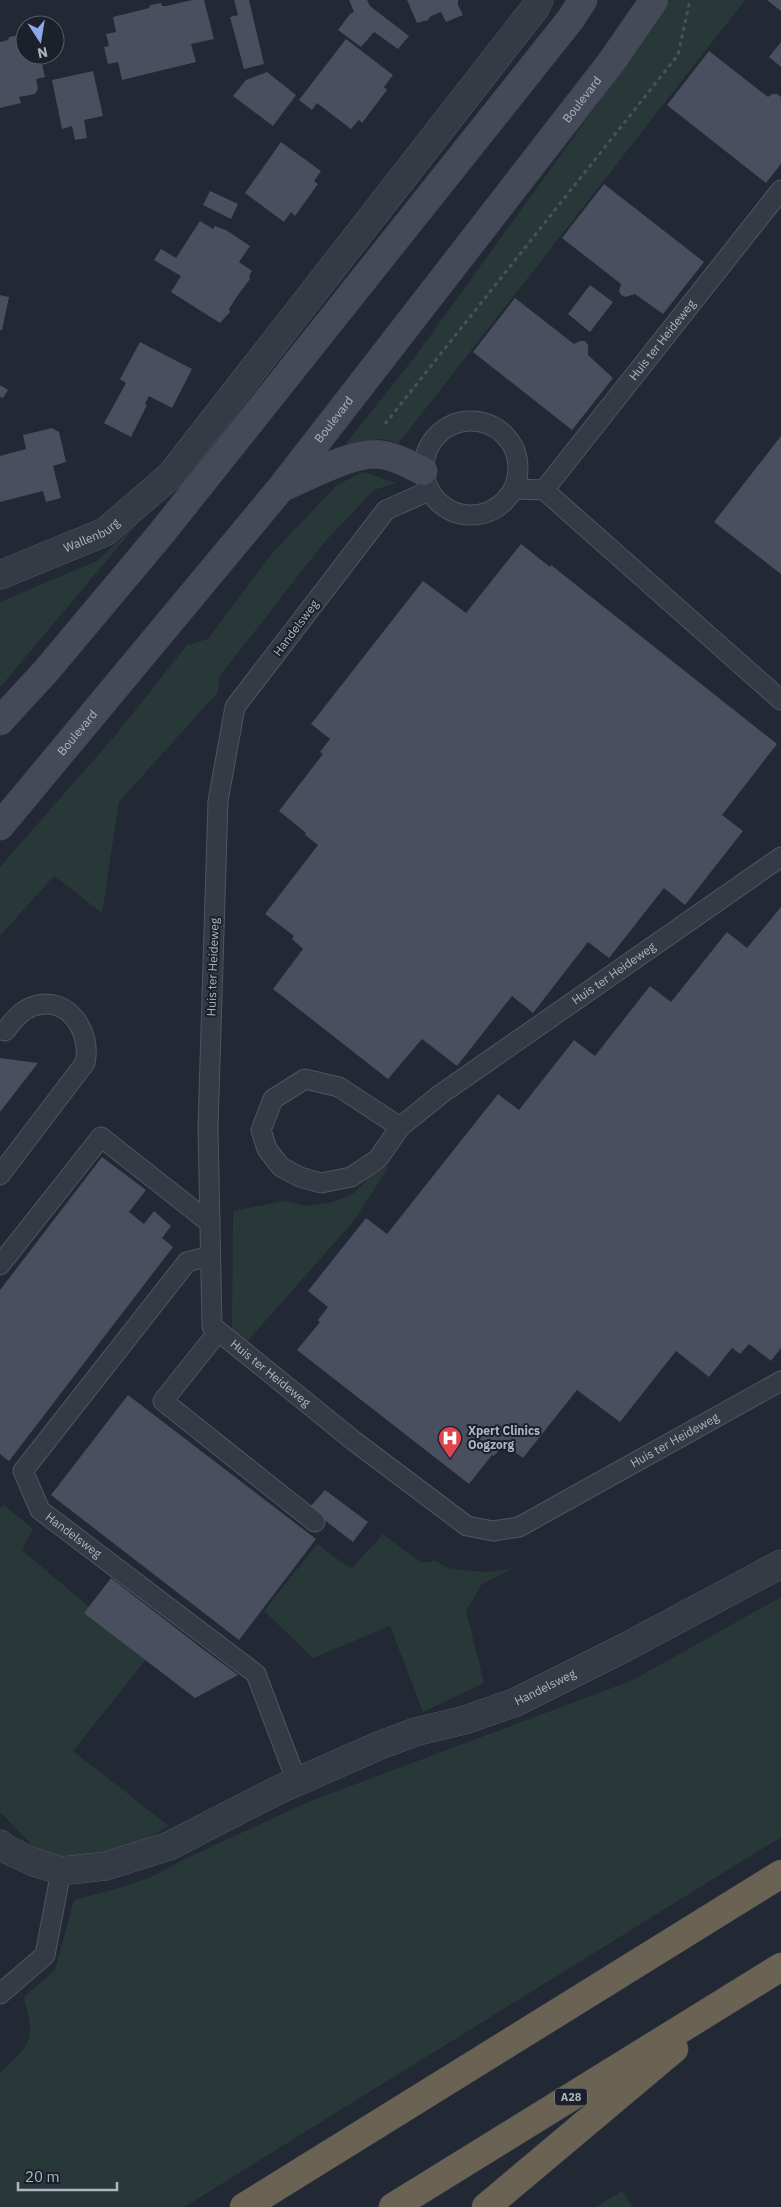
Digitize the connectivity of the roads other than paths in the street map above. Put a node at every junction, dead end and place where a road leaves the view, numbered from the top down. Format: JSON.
{"nodes":[{"id":1,"x":539,"y":0,"type":"edge"},
{"id":2,"x":583,"y":0,"type":"edge"},
{"id":3,"x":654,"y":0,"type":"edge"},
{"id":4,"x":781,"y":190,"type":"edge"},
{"id":5,"x":426,"y":481,"type":"junction"},
{"id":6,"x":281,"y":488,"type":"junction"},
{"id":7,"x":514,"y":488,"type":"junction"},
{"id":8,"x":544,"y":490,"type":"junction"},
{"id":9,"x":0,"y":575,"type":"edge"},
{"id":10,"x":781,"y":700,"type":"edge"},
{"id":11,"x":0,"y":721,"type":"edge"},
{"id":12,"x":218,"y":801,"type":"joint"},
{"id":13,"x":0,"y":826,"type":"edge"},
{"id":14,"x":781,"y":857,"type":"edge"},
{"id":15,"x":5,"y":1031,"type":"dead end"},
{"id":16,"x":400,"y":1127,"type":"junction"},
{"id":17,"x":0,"y":1175,"type":"edge"},
{"id":18,"x":210,"y":1223,"type":"junction"},
{"id":19,"x":210,"y":1256,"type":"junction"},
{"id":20,"x":0,"y":1265,"type":"edge"},
{"id":21,"x":218,"y":1332,"type":"junction"},
{"id":22,"x":781,"y":1381,"type":"edge"},
{"id":23,"x":315,"y":1522,"type":"dead end"},
{"id":24,"x":781,"y":1564,"type":"edge"},
{"id":25,"x":297,"y":1782,"type":"junction"},
{"id":26,"x":0,"y":1844,"type":"edge"},
{"id":27,"x":61,"y":1871,"type":"junction"},
{"id":28,"x":781,"y":1874,"type":"edge"},
{"id":29,"x":781,"y":1966,"type":"edge"},
{"id":30,"x":749,"y":1986,"type":"junction"},
{"id":31,"x":0,"y":1994,"type":"edge"},
{"id":32,"x":244,"y":2207,"type":"edge"},
{"id":33,"x":393,"y":2207,"type":"edge"},
{"id":34,"x":486,"y":2207,"type":"edge"}],
"edges":[{"from":1,"to":9,"type":"street","name":"Wallenburg"},
{"from":2,"to":11,"type":"main road"},
{"from":3,"to":6,"type":"main road","name":"Boulevard"},
{"from":4,"to":8,"type":"lane","name":"Huis ter Heideweg"},
{"from":5,"to":6,"type":"main road"},
{"from":5,"to":7,"type":"lane"},
{"from":5,"to":7,"type":"lane"},
{"from":5,"to":12,"type":"lane","name":"Handelsweg"},
{"from":6,"to":13,"type":"main road","name":"Boulevard"},
{"from":7,"to":8,"type":"lane"},
{"from":8,"to":10,"type":"lane"},
{"from":12,"to":18,"type":"lane","name":"Huis ter Heideweg"},
{"from":14,"to":16,"type":"lane","name":"Huis ter Heideweg"},
{"from":15,"to":17,"type":"lane"},
{"from":16,"to":16,"type":"lane","name":"Huis ter Heideweg"},
{"from":18,"to":19,"type":"lane","name":"Huis ter Heideweg"},
{"from":18,"to":20,"type":"lane"},
{"from":19,"to":21,"type":"lane","name":"Huis ter Heideweg"},
{"from":19,"to":25,"type":"lane","name":"Handelsweg"},
{"from":21,"to":22,"type":"lane","name":"Huis ter Heideweg"},
{"from":21,"to":23,"type":"lane"},
{"from":24,"to":25,"type":"street","name":"Handelsweg"},
{"from":25,"to":27,"type":"street","name":"Handelsweg"},
{"from":26,"to":27,"type":"street","name":"Handelsweg"},
{"from":27,"to":31,"type":"lane"},
{"from":28,"to":32,"type":"highway"},
{"from":29,"to":30,"type":"highway","number":"A28"},
{"from":30,"to":33,"type":"highway","number":"A28"},
{"from":30,"to":34,"type":"highway","number":"A28"}]}
